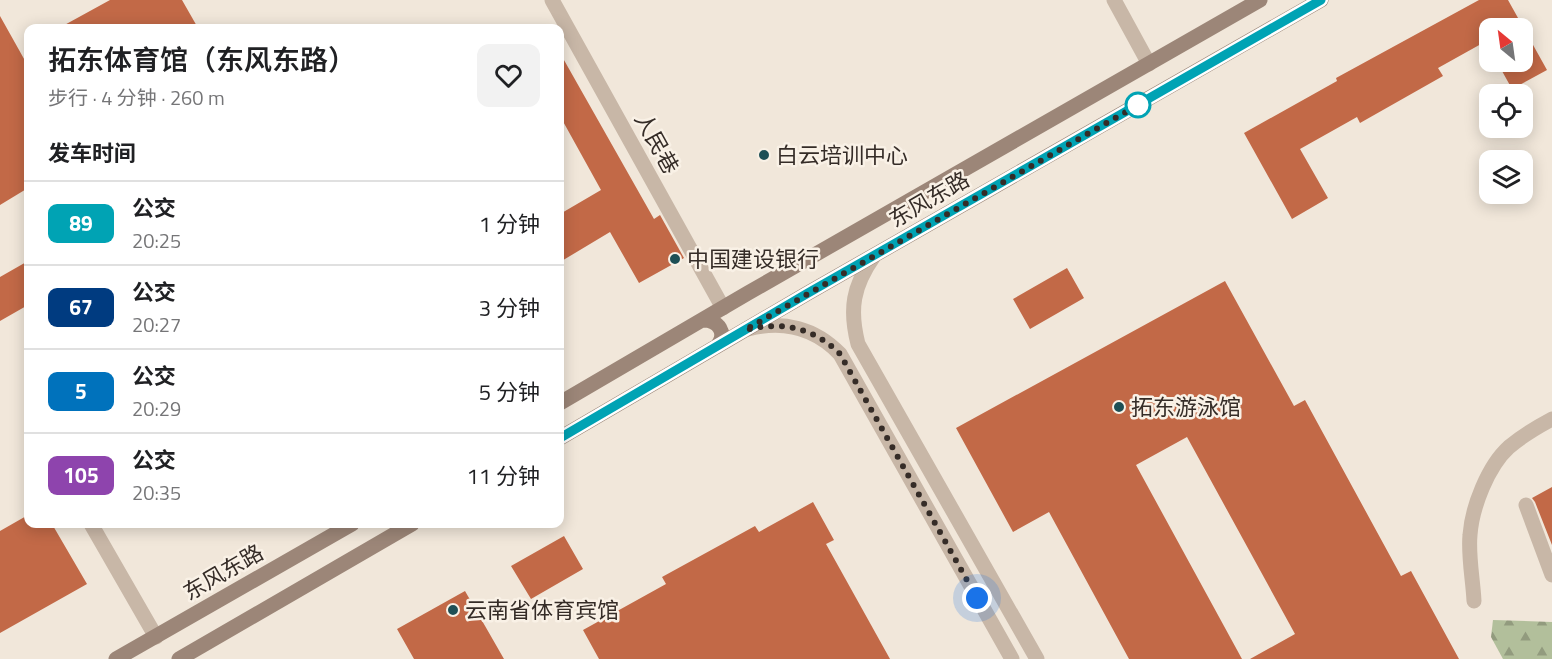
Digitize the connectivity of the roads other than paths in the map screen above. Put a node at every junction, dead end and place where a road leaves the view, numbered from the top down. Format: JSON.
{"nodes":[{"id":1,"x":552,"y":0,"type":"edge"},
{"id":2,"x":1114,"y":0,"type":"edge"},
{"id":3,"x":1260,"y":0,"type":"edge"},
{"id":4,"x":1321,"y":0,"type":"edge"},
{"id":5,"x":1149,"y":64,"type":"junction"},
{"id":6,"x":874,"y":256,"type":"junction"},
{"id":7,"x":723,"y":308,"type":"junction"},
{"id":8,"x":702,"y":320,"type":"junction"},
{"id":9,"x":745,"y":330,"type":"junction"},
{"id":10,"x":716,"y":347,"type":"junction"},
{"id":11,"x":564,"y":401,"type":"edge"},
{"id":12,"x":1552,"y":419,"type":"edge"},
{"id":13,"x":564,"y":436,"type":"edge"},
{"id":14,"x":1526,"y":505,"type":"dead end"},
{"id":15,"x":93,"y":528,"type":"edge"},
{"id":16,"x":345,"y":528,"type":"edge"},
{"id":17,"x":405,"y":528,"type":"edge"},
{"id":18,"x":1552,"y":575,"type":"edge"},
{"id":19,"x":1474,"y":601,"type":"dead end"},
{"id":20,"x":156,"y":637,"type":"junction"},
{"id":21,"x":116,"y":659,"type":"edge"},
{"id":22,"x":179,"y":659,"type":"edge"},
{"id":23,"x":1012,"y":659,"type":"edge"},
{"id":24,"x":1037,"y":659,"type":"edge"}],
"edges":[{"from":1,"to":7,"type":"street","name":"人民巷"},
{"from":2,"to":5,"type":"street"},
{"from":3,"to":5,"type":"main road","name":"东风东路"},
{"from":4,"to":6,"type":"main road","name":"东风东路"},
{"from":5,"to":7,"type":"main road","name":"东风东路"},
{"from":6,"to":9,"type":"main road","name":"东风东路"},
{"from":6,"to":24,"type":"street"},
{"from":7,"to":8,"type":"main road","name":"东风东路"},
{"from":8,"to":10,"type":"main road"},
{"from":8,"to":11,"type":"main road","name":"东风东路"},
{"from":9,"to":10,"type":"main road","name":"东风东路"},
{"from":9,"to":23,"type":"street"},
{"from":10,"to":13,"type":"main road","name":"东风东路"},
{"from":12,"to":19,"type":"street"},
{"from":14,"to":18,"type":"street"},
{"from":15,"to":20,"type":"street"},
{"from":16,"to":20,"type":"main road","name":"东风东路"},
{"from":17,"to":22,"type":"main road"},
{"from":20,"to":21,"type":"main road","name":"东风东路"}]}
